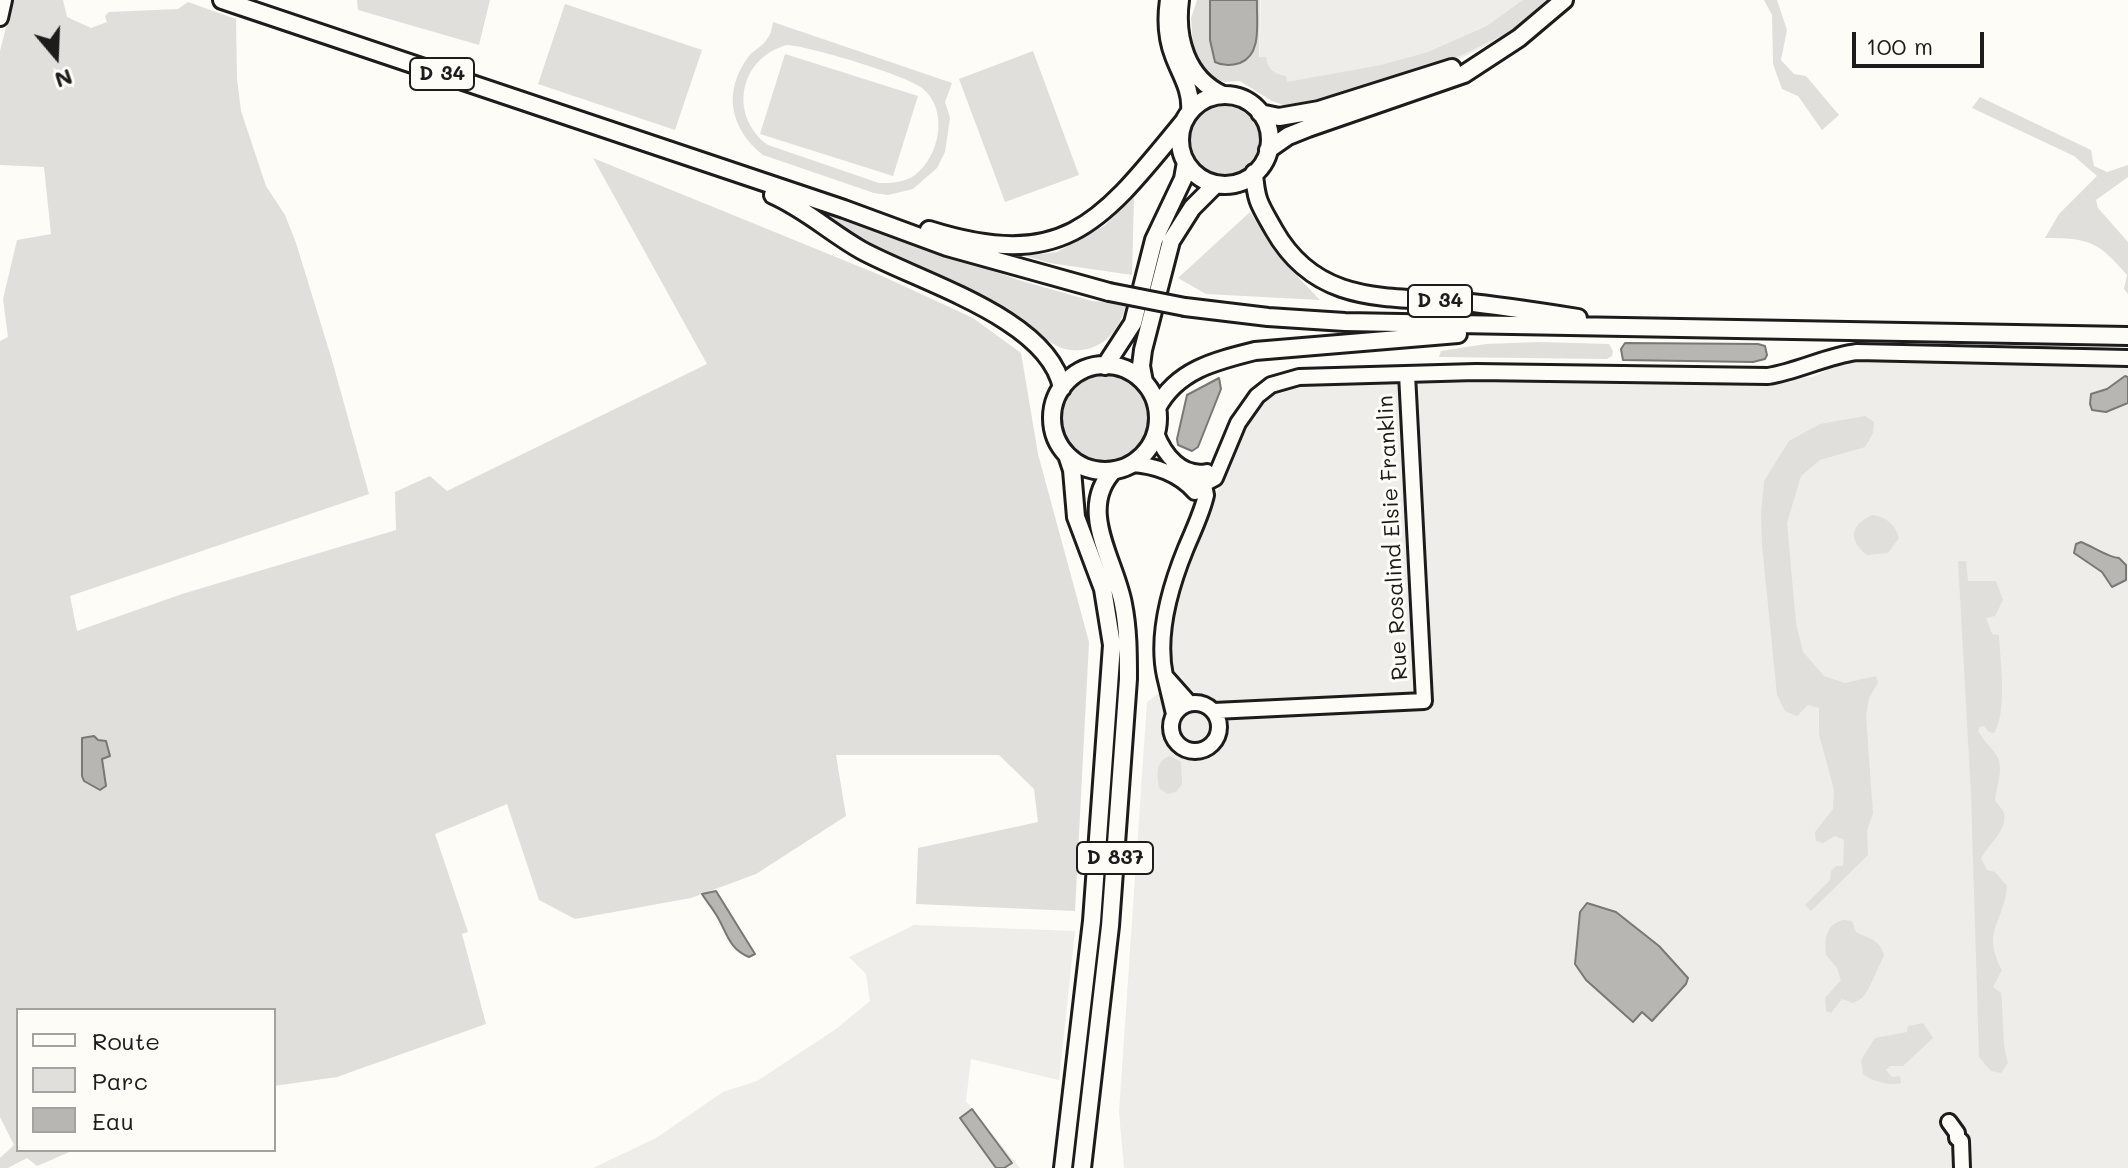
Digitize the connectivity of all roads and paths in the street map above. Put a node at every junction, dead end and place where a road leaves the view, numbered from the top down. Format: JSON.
{"nodes":[{"id":1,"x":4,"y":0,"type":"edge"},
{"id":2,"x":222,"y":0,"type":"edge"},
{"id":3,"x":1169,"y":0,"type":"edge"},
{"id":4,"x":1180,"y":0,"type":"edge"},
{"id":5,"x":1564,"y":0,"type":"edge"},
{"id":6,"x":0,"y":18,"type":"edge"},
{"id":7,"x":1499,"y":52,"type":"junction"},
{"id":8,"x":1223,"y":95,"type":"junction"},
{"id":9,"x":1260,"y":113,"type":"junction"},
{"id":10,"x":1187,"y":116,"type":"junction"},
{"id":11,"x":1268,"y":150,"type":"junction"},
{"id":12,"x":1186,"y":162,"type":"junction"},
{"id":13,"x":706,"y":165,"type":"junction"},
{"id":14,"x":1254,"y":173,"type":"junction"},
{"id":15,"x":1216,"y":184,"type":"junction"},
{"id":16,"x":844,"y":209,"type":"junction"},
{"id":17,"x":1691,"y":328,"type":"junction"},
{"id":18,"x":2128,"y":336,"type":"edge"},
{"id":19,"x":2128,"y":358,"type":"edge"},
{"id":20,"x":1105,"y":366,"type":"junction"},
{"id":21,"x":1407,"y":374,"type":"junction"},
{"id":22,"x":1144,"y":382,"type":"junction"},
{"id":23,"x":1062,"y":388,"type":"junction"},
{"id":24,"x":1157,"y":408,"type":"junction"},
{"id":25,"x":1156,"y":433,"type":"junction"},
{"id":26,"x":1067,"y":455,"type":"junction"},
{"id":27,"x":1131,"y":464,"type":"junction"},
{"id":28,"x":1114,"y":470,"type":"junction"},
{"id":29,"x":1197,"y":481,"type":"junction"},
{"id":30,"x":1165,"y":676,"type":"junction"},
{"id":31,"x":1189,"y":703,"type":"junction"},
{"id":32,"x":1214,"y":711,"type":"junction"},
{"id":33,"x":1174,"y":714,"type":"junction"},
{"id":34,"x":1949,"y":1122,"type":"dead end"},
{"id":35,"x":1063,"y":1168,"type":"edge"},
{"id":36,"x":1082,"y":1168,"type":"edge"},
{"id":37,"x":1962,"y":1168,"type":"edge"}],
"edges":[{"from":1,"to":6,"type":"street"},
{"from":2,"to":13,"type":"main road","number":"D 34"},
{"from":3,"to":10,"type":"main road"},
{"from":4,"to":8,"type":"main road"},
{"from":5,"to":7,"type":"main road"},
{"from":7,"to":9,"type":"main road"},
{"from":7,"to":11,"type":"main road"},
{"from":8,"to":9,"type":"main road"},
{"from":8,"to":10,"type":"main road"},
{"from":9,"to":11,"type":"main road"},
{"from":10,"to":12,"type":"main road"},
{"from":10,"to":16,"type":"main road"},
{"from":11,"to":14,"type":"main road"},
{"from":12,"to":15,"type":"main road"},
{"from":12,"to":20,"type":"main road"},
{"from":13,"to":16,"type":"main road","number":"D 34"},
{"from":13,"to":23,"type":"main road"},
{"from":14,"to":15,"type":"main road"},
{"from":14,"to":17,"type":"main road","number":"D 34"},
{"from":15,"to":22,"type":"main road"},
{"from":16,"to":17,"type":"main road","number":"D 34","bridge":true},
{"from":17,"to":18,"type":"main road","number":"D 34"},
{"from":17,"to":24,"type":"main road"},
{"from":19,"to":21,"type":"street"},
{"from":20,"to":22,"type":"main road"},
{"from":20,"to":23,"type":"main road"},
{"from":21,"to":29,"type":"street"},
{"from":21,"to":32,"type":"street","name":"Rue Rosalind Elsie Franklin"},
{"from":22,"to":24,"type":"main road"},
{"from":23,"to":26,"type":"main road"},
{"from":24,"to":25,"type":"main road"},
{"from":25,"to":27,"type":"main road"},
{"from":25,"to":29,"type":"street"},
{"from":26,"to":28,"type":"main road"},
{"from":26,"to":35,"type":"main road","number":"D 837"},
{"from":27,"to":28,"type":"main road"},
{"from":27,"to":29,"type":"street"},
{"from":28,"to":36,"type":"main road","number":"D 837"},
{"from":29,"to":30,"type":"street"},
{"from":30,"to":31,"type":"street"},
{"from":30,"to":33,"type":"street"},
{"from":31,"to":32,"type":"street"},
{"from":31,"to":33,"type":"street"},
{"from":32,"to":33,"type":"street"},
{"from":34,"to":37,"type":"street"}]}
